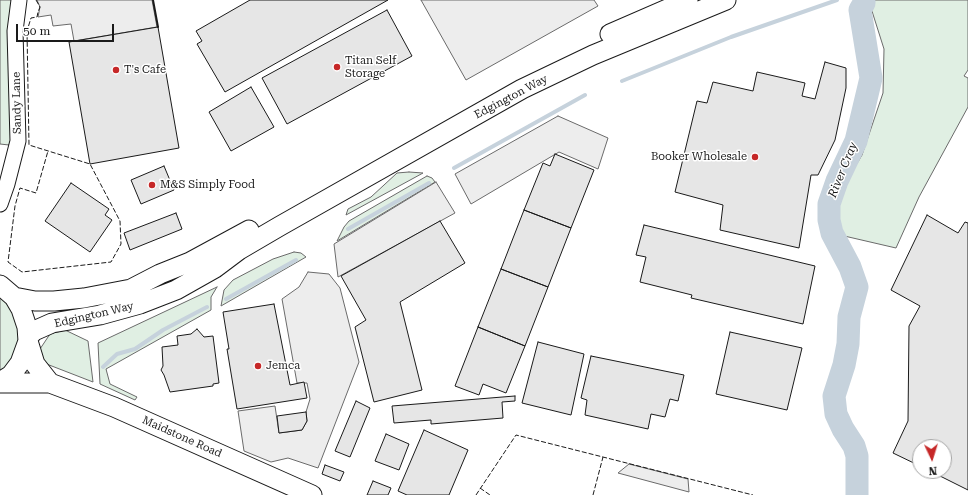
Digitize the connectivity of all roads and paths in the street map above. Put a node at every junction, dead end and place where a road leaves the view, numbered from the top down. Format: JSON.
{"nodes":[{"id":1,"x":19,"y":0,"type":"edge"},
{"id":2,"x":688,"y":0,"type":"edge"},
{"id":3,"x":710,"y":0,"type":"edge"},
{"id":4,"x":726,"y":0,"type":"edge"},
{"id":5,"x":624,"y":28,"type":"junction"},
{"id":6,"x":590,"y":50,"type":"junction"},
{"id":7,"x":427,"y":136,"type":"junction"},
{"id":8,"x":0,"y":204,"type":"edge"},
{"id":9,"x":220,"y":255,"type":"junction"},
{"id":10,"x":3,"y":288,"type":"edge"},
{"id":11,"x":28,"y":339,"type":"junction"},
{"id":12,"x":0,"y":383,"type":"edge"},
{"id":13,"x":50,"y":383,"type":"junction"},
{"id":14,"x":312,"y":495,"type":"edge"}],
"edges":[{"from":1,"to":8,"type":"street","name":"Sandy Lane"},
{"from":2,"to":5,"type":"main road","name":"Edgington Way"},
{"from":3,"to":5,"type":"main road","name":"Edgington Way"},
{"from":4,"to":6,"type":"main road","name":"Edgington Way"},
{"from":5,"to":6,"type":"main road","name":"Edgington Way"},
{"from":6,"to":7,"type":"main road","name":"Edgington Way"},
{"from":6,"to":7,"type":"main road","name":"Edgington Way"},
{"from":7,"to":9,"type":"main road","name":"Edgington Way"},
{"from":7,"to":9,"type":"main road","name":"Edgington Way"},
{"from":9,"to":10,"type":"main road","name":"Edgington Way"},
{"from":9,"to":11,"type":"main road","name":"Edgington Way"},
{"from":10,"to":11,"type":"main road"},
{"from":11,"to":12,"type":"main road"},
{"from":11,"to":13,"type":"main road"},
{"from":12,"to":13,"type":"main road","name":"Maidstone Road"},
{"from":13,"to":14,"type":"main road","name":"Maidstone Road"}]}
